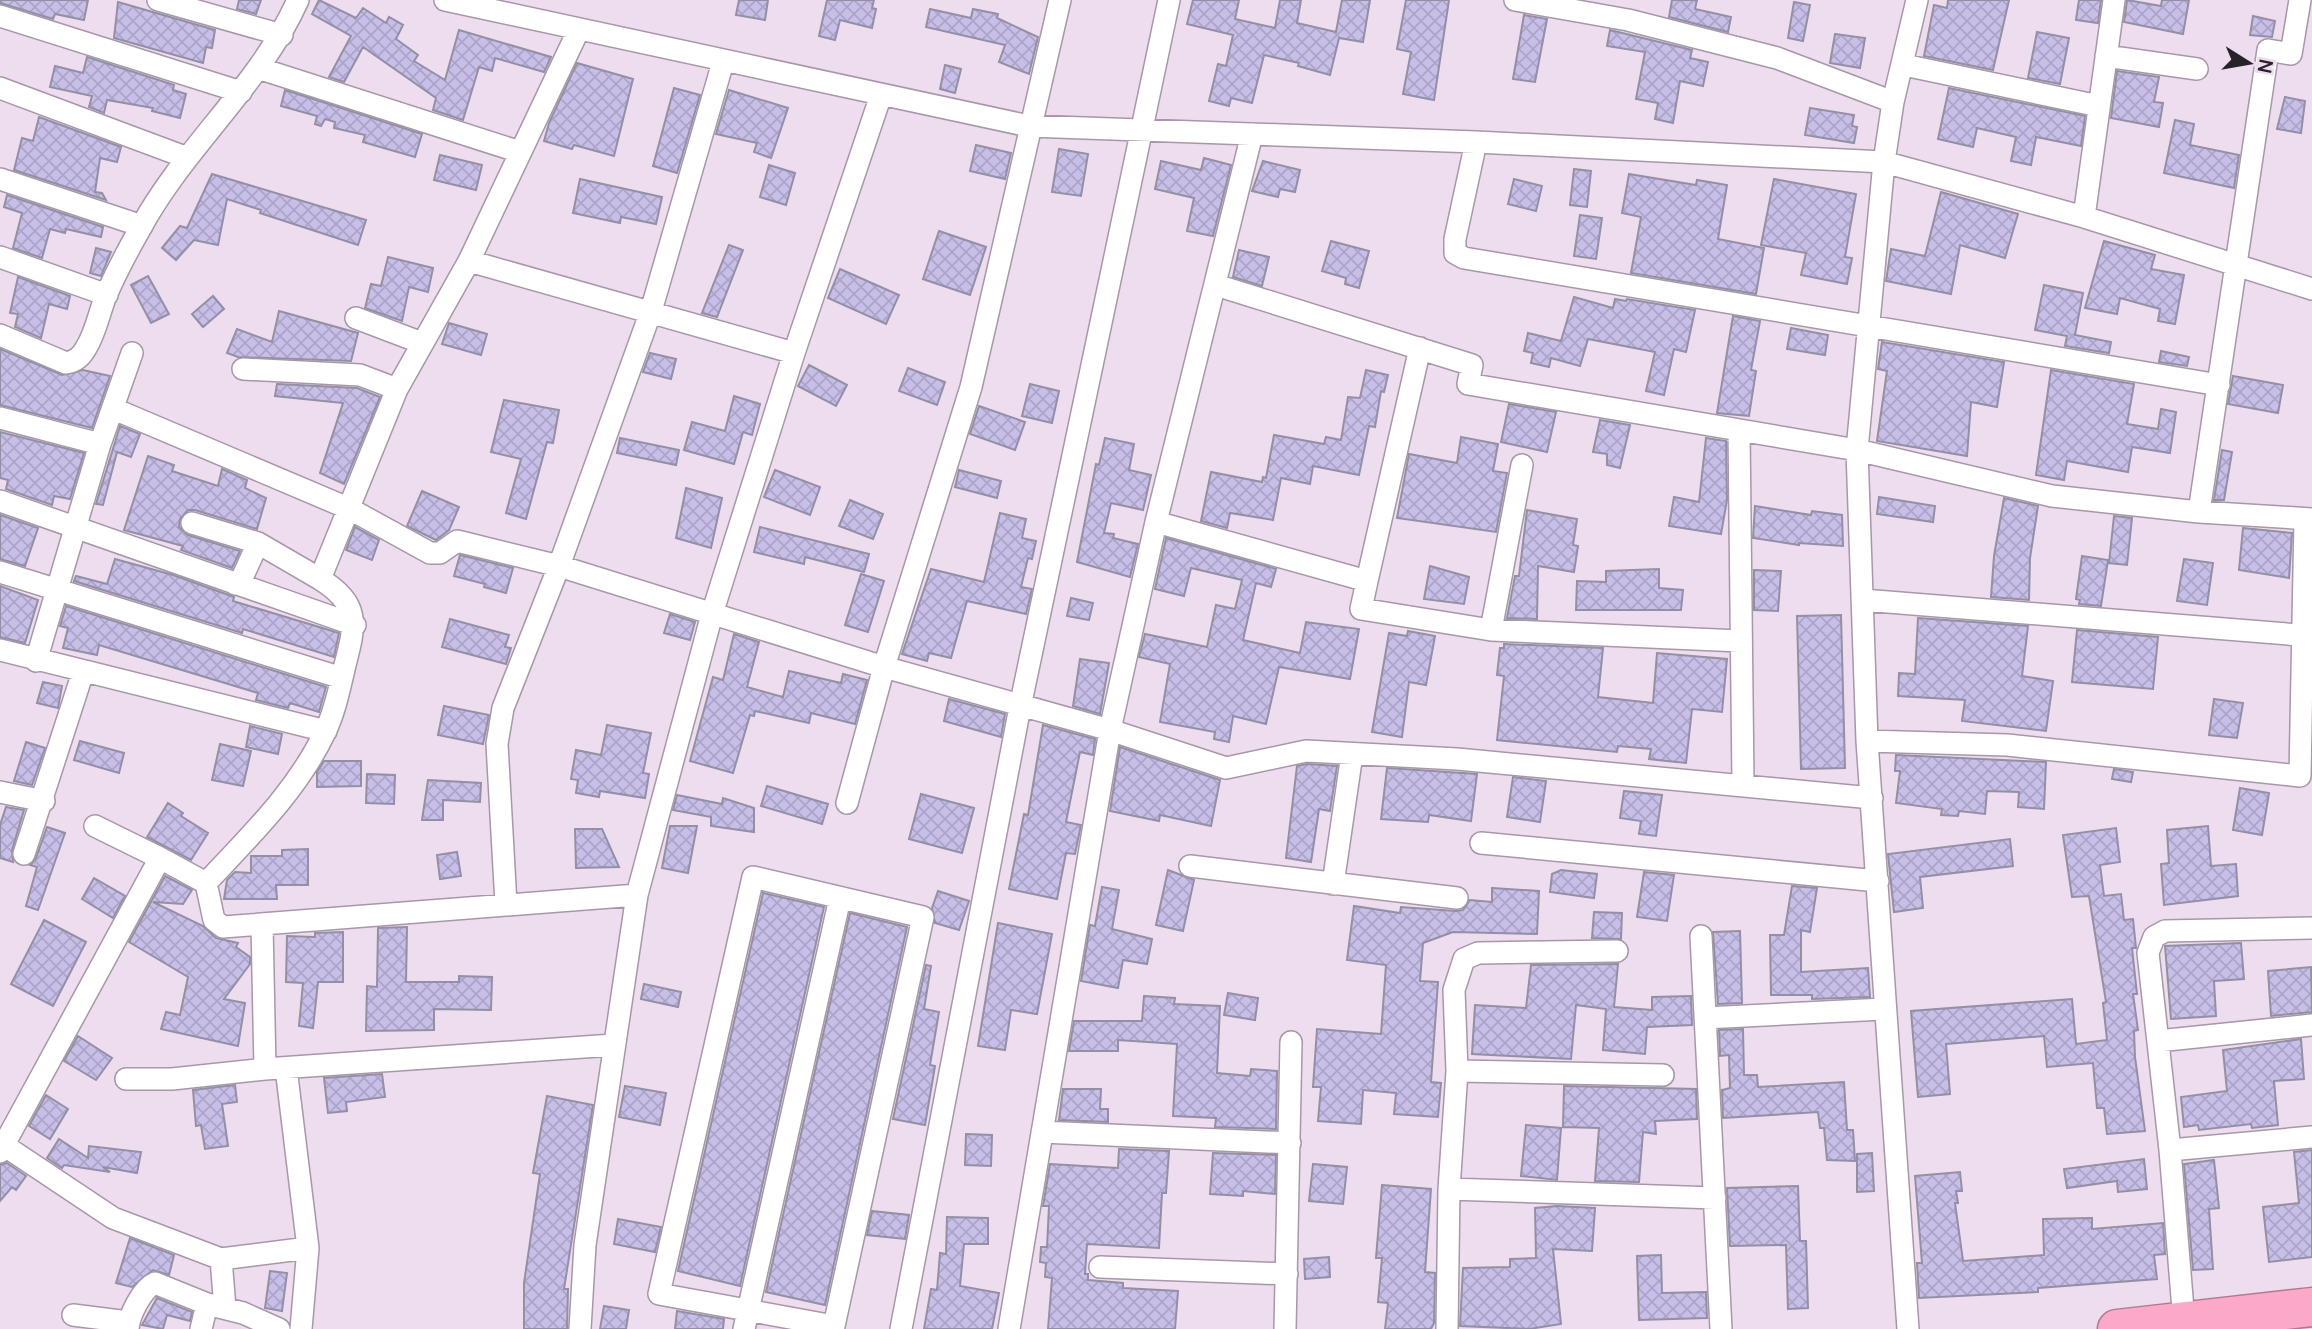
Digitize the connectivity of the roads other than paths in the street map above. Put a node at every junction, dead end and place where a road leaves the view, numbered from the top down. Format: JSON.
{"nodes":[{"id":1,"x":158,"y":0,"type":"edge"},
{"id":2,"x":298,"y":0,"type":"edge"},
{"id":3,"x":445,"y":0,"type":"edge"},
{"id":4,"x":1060,"y":0,"type":"edge"},
{"id":5,"x":1170,"y":0,"type":"edge"},
{"id":6,"x":1516,"y":0,"type":"edge"},
{"id":7,"x":1917,"y":0,"type":"edge"},
{"id":8,"x":2114,"y":0,"type":"edge"},
{"id":9,"x":2300,"y":0,"type":"edge"},
{"id":10,"x":525,"y":10,"type":"edge"},
{"id":11,"x":0,"y":16,"type":"edge"},
{"id":12,"x":579,"y":29,"type":"junction"},
{"id":13,"x":282,"y":35,"type":"junction"},
{"id":14,"x":2106,"y":56,"type":"junction"},
{"id":15,"x":723,"y":62,"type":"junction"},
{"id":16,"x":1904,"y":65,"type":"junction"},
{"id":17,"x":258,"y":68,"type":"junction"},
{"id":18,"x":2197,"y":69,"type":"dead end"},
{"id":19,"x":0,"y":88,"type":"edge"},
{"id":20,"x":241,"y":92,"type":"junction"},
{"id":21,"x":881,"y":95,"type":"junction"},
{"id":22,"x":1893,"y":102,"type":"junction"},
{"id":23,"x":2099,"y":106,"type":"junction"},
{"id":24,"x":1029,"y":126,"type":"junction"},
{"id":25,"x":1140,"y":130,"type":"junction"},
{"id":26,"x":1252,"y":134,"type":"junction"},
{"id":27,"x":1476,"y":142,"type":"junction"},
{"id":28,"x":520,"y":152,"type":"junction"},
{"id":29,"x":185,"y":158,"type":"junction"},
{"id":30,"x":1884,"y":162,"type":"junction"},
{"id":31,"x":0,"y":179,"type":"edge"},
{"id":32,"x":2084,"y":217,"type":"junction"},
{"id":33,"x":142,"y":226,"type":"junction"},
{"id":34,"x":0,"y":257,"type":"edge"},
{"id":35,"x":469,"y":261,"type":"junction"},
{"id":36,"x":2235,"y":265,"type":"junction"},
{"id":37,"x":1216,"y":285,"type":"junction"},
{"id":38,"x":2312,"y":289,"type":"edge"},
{"id":39,"x":107,"y":295,"type":"junction"},
{"id":40,"x":650,"y":311,"type":"junction"},
{"id":41,"x":356,"y":318,"type":"dead end"},
{"id":42,"x":1866,"y":325,"type":"junction"},
{"id":43,"x":0,"y":335,"type":"edge"},
{"id":44,"x":422,"y":343,"type":"junction"},
{"id":45,"x":1420,"y":348,"type":"junction"},
{"id":46,"x":132,"y":353,"type":"dead end"},
{"id":47,"x":794,"y":353,"type":"junction"},
{"id":48,"x":243,"y":369,"type":"dead end"},
{"id":49,"x":2219,"y":385,"type":"junction"},
{"id":50,"x":397,"y":389,"type":"junction"},
{"id":51,"x":114,"y":409,"type":"junction"},
{"id":52,"x":0,"y":418,"type":"edge"},
{"id":53,"x":1739,"y":430,"type":"junction"},
{"id":54,"x":100,"y":444,"type":"junction"},
{"id":55,"x":1857,"y":450,"type":"junction"},
{"id":56,"x":1522,"y":466,"type":"dead end"},
{"id":57,"x":0,"y":500,"type":"edge"},
{"id":58,"x":350,"y":509,"type":"junction"},
{"id":59,"x":2199,"y":512,"type":"junction"},
{"id":60,"x":2309,"y":519,"type":"edge"},
{"id":61,"x":1156,"y":522,"type":"junction"},
{"id":62,"x":192,"y":523,"type":"dead end"},
{"id":63,"x":75,"y":528,"type":"junction"},
{"id":64,"x":258,"y":543,"type":"junction"},
{"id":65,"x":559,"y":566,"type":"junction"},
{"id":66,"x":0,"y":572,"type":"edge"},
{"id":67,"x":320,"y":579,"type":"junction"},
{"id":68,"x":1367,"y":581,"type":"junction"},
{"id":69,"x":235,"y":584,"type":"junction"},
{"id":70,"x":57,"y":590,"type":"junction"},
{"id":71,"x":1863,"y":600,"type":"junction"},
{"id":72,"x":712,"y":614,"type":"junction"},
{"id":73,"x":355,"y":625,"type":"junction"},
{"id":74,"x":1491,"y":630,"type":"junction"},
{"id":75,"x":2308,"y":635,"type":"edge"},
{"id":76,"x":1740,"y":641,"type":"junction"},
{"id":77,"x":0,"y":650,"type":"edge"},
{"id":78,"x":36,"y":661,"type":"junction"},
{"id":79,"x":884,"y":667,"type":"junction"},
{"id":80,"x":83,"y":672,"type":"junction"},
{"id":81,"x":342,"y":678,"type":"junction"},
{"id":82,"x":1020,"y":707,"type":"junction"},
{"id":83,"x":1110,"y":730,"type":"junction"},
{"id":84,"x":326,"y":731,"type":"junction"},
{"id":85,"x":1867,"y":741,"type":"junction"},
{"id":86,"x":1352,"y":754,"type":"junction"},
{"id":87,"x":2306,"y":776,"type":"edge"},
{"id":88,"x":1743,"y":784,"type":"junction"},
{"id":89,"x":0,"y":792,"type":"edge"},
{"id":90,"x":1872,"y":798,"type":"junction"},
{"id":91,"x":44,"y":800,"type":"junction"},
{"id":92,"x":847,"y":803,"type":"dead end"},
{"id":93,"x":95,"y":826,"type":"dead end"},
{"id":94,"x":1481,"y":843,"type":"dead end"},
{"id":95,"x":24,"y":854,"type":"dead end"},
{"id":96,"x":160,"y":858,"type":"junction"},
{"id":97,"x":1190,"y":866,"type":"dead end"},
{"id":98,"x":1878,"y":881,"type":"junction"},
{"id":99,"x":206,"y":883,"type":"junction"},
{"id":100,"x":1333,"y":884,"type":"junction"},
{"id":101,"x":638,"y":895,"type":"junction"},
{"id":102,"x":840,"y":898,"type":"junction"},
{"id":103,"x":1457,"y":898,"type":"dead end"},
{"id":104,"x":506,"y":904,"type":"junction"},
{"id":105,"x":262,"y":925,"type":"junction"},
{"id":106,"x":2312,"y":928,"type":"edge"},
{"id":107,"x":1701,"y":936,"type":"dead end"},
{"id":108,"x":1617,"y":951,"type":"dead end"},
{"id":109,"x":1884,"y":1009,"type":"junction"},
{"id":110,"x":1705,"y":1018,"type":"junction"},
{"id":111,"x":2312,"y":1024,"type":"edge"},
{"id":112,"x":2158,"y":1041,"type":"junction"},
{"id":113,"x":1292,"y":1042,"type":"dead end"},
{"id":114,"x":613,"y":1045,"type":"junction"},
{"id":115,"x":275,"y":1068,"type":"junction"},
{"id":116,"x":1457,"y":1071,"type":"junction"},
{"id":117,"x":1663,"y":1075,"type":"dead end"},
{"id":118,"x":126,"y":1079,"type":"dead end"},
{"id":119,"x":1042,"y":1132,"type":"junction"},
{"id":120,"x":2312,"y":1137,"type":"edge"},
{"id":121,"x":1290,"y":1143,"type":"junction"},
{"id":122,"x":3,"y":1149,"type":"edge"},
{"id":123,"x":2170,"y":1150,"type":"junction"},
{"id":124,"x":1448,"y":1189,"type":"junction"},
{"id":125,"x":1714,"y":1198,"type":"junction"},
{"id":126,"x":308,"y":1248,"type":"junction"},
{"id":127,"x":221,"y":1259,"type":"junction"},
{"id":128,"x":1100,"y":1266,"type":"dead end"},
{"id":129,"x":1287,"y":1274,"type":"junction"},
{"id":130,"x":216,"y":1306,"type":"junction"},
{"id":131,"x":2312,"y":1307,"type":"edge"},
{"id":132,"x":74,"y":1315,"type":"dead end"},
{"id":133,"x":746,"y":1320,"type":"edge"},
{"id":134,"x":2262,"y":1321,"type":"edge"},
{"id":135,"x":2184,"y":1322,"type":"junction"},
{"id":136,"x":128,"y":1325,"type":"edge"},
{"id":137,"x":201,"y":1329,"type":"edge"},
{"id":138,"x":279,"y":1329,"type":"edge"},
{"id":139,"x":301,"y":1329,"type":"edge"},
{"id":140,"x":580,"y":1329,"type":"edge"},
{"id":141,"x":901,"y":1329,"type":"edge"},
{"id":142,"x":1009,"y":1329,"type":"edge"},
{"id":143,"x":1285,"y":1329,"type":"edge"},
{"id":144,"x":1447,"y":1329,"type":"edge"},
{"id":145,"x":1721,"y":1329,"type":"edge"},
{"id":146,"x":1908,"y":1329,"type":"edge"},
{"id":147,"x":2117,"y":1329,"type":"edge"}],
"edges":[{"from":1,"to":13,"type":"street"},
{"from":2,"to":13,"type":"street"},
{"from":3,"to":10,"type":"street"},
{"from":4,"to":24,"type":"street"},
{"from":5,"to":25,"type":"street"},
{"from":6,"to":22,"type":"street"},
{"from":7,"to":16,"type":"street"},
{"from":8,"to":14,"type":"street"},
{"from":9,"to":36,"type":"street"},
{"from":10,"to":12,"type":"street"},
{"from":11,"to":20,"type":"street"},
{"from":12,"to":15,"type":"street"},
{"from":12,"to":28,"type":"street"},
{"from":13,"to":17,"type":"street"},
{"from":14,"to":18,"type":"street"},
{"from":14,"to":23,"type":"street"},
{"from":15,"to":21,"type":"street"},
{"from":15,"to":40,"type":"street"},
{"from":16,"to":22,"type":"street"},
{"from":16,"to":23,"type":"street"},
{"from":17,"to":20,"type":"street"},
{"from":17,"to":28,"type":"street"},
{"from":19,"to":29,"type":"street"},
{"from":20,"to":29,"type":"street"},
{"from":21,"to":24,"type":"street"},
{"from":21,"to":47,"type":"street"},
{"from":22,"to":30,"type":"street"},
{"from":23,"to":32,"type":"street"},
{"from":24,"to":25,"type":"street"},
{"from":24,"to":79,"type":"street"},
{"from":25,"to":26,"type":"street"},
{"from":25,"to":82,"type":"street"},
{"from":26,"to":27,"type":"street"},
{"from":26,"to":37,"type":"street"},
{"from":27,"to":30,"type":"street"},
{"from":27,"to":42,"type":"street"},
{"from":28,"to":35,"type":"street"},
{"from":29,"to":33,"type":"street"},
{"from":30,"to":32,"type":"street"},
{"from":30,"to":42,"type":"street"},
{"from":31,"to":33,"type":"street"},
{"from":32,"to":36,"type":"street"},
{"from":33,"to":39,"type":"street"},
{"from":34,"to":39,"type":"street"},
{"from":35,"to":40,"type":"street"},
{"from":35,"to":44,"type":"street"},
{"from":36,"to":38,"type":"street"},
{"from":36,"to":49,"type":"street"},
{"from":37,"to":45,"type":"street"},
{"from":37,"to":61,"type":"street"},
{"from":39,"to":43,"type":"street"},
{"from":40,"to":47,"type":"street"},
{"from":40,"to":65,"type":"street"},
{"from":41,"to":44,"type":"street"},
{"from":42,"to":49,"type":"street"},
{"from":42,"to":55,"type":"street"},
{"from":44,"to":50,"type":"street"},
{"from":45,"to":53,"type":"street"},
{"from":45,"to":68,"type":"street"},
{"from":46,"to":51,"type":"street"},
{"from":47,"to":72,"type":"street"},
{"from":48,"to":50,"type":"street"},
{"from":49,"to":59,"type":"street"},
{"from":50,"to":58,"type":"street"},
{"from":51,"to":54,"type":"street"},
{"from":51,"to":58,"type":"street"},
{"from":52,"to":54,"type":"street"},
{"from":53,"to":55,"type":"street"},
{"from":53,"to":76,"type":"street"},
{"from":54,"to":63,"type":"street"},
{"from":55,"to":59,"type":"street"},
{"from":55,"to":71,"type":"street"},
{"from":56,"to":74,"type":"street"},
{"from":57,"to":63,"type":"street"},
{"from":58,"to":65,"type":"street"},
{"from":58,"to":67,"type":"street"},
{"from":59,"to":60,"type":"street"},
{"from":60,"to":75,"type":"street"},
{"from":61,"to":68,"type":"street"},
{"from":61,"to":83,"type":"street"},
{"from":62,"to":64,"type":"street"},
{"from":63,"to":69,"type":"street"},
{"from":63,"to":70,"type":"street"},
{"from":64,"to":67,"type":"street"},
{"from":64,"to":69,"type":"street"},
{"from":65,"to":72,"type":"street"},
{"from":65,"to":104,"type":"street"},
{"from":66,"to":70,"type":"street"},
{"from":67,"to":73,"type":"street"},
{"from":68,"to":74,"type":"street"},
{"from":69,"to":73,"type":"street"},
{"from":70,"to":78,"type":"street"},
{"from":70,"to":81,"type":"street"},
{"from":71,"to":75,"type":"street"},
{"from":71,"to":85,"type":"street"},
{"from":72,"to":79,"type":"street"},
{"from":72,"to":101,"type":"street"},
{"from":73,"to":81,"type":"street"},
{"from":74,"to":76,"type":"street"},
{"from":75,"to":87,"type":"street"},
{"from":76,"to":88,"type":"street"},
{"from":77,"to":78,"type":"street"},
{"from":78,"to":80,"type":"street"},
{"from":79,"to":82,"type":"street"},
{"from":79,"to":92,"type":"street"},
{"from":80,"to":84,"type":"street"},
{"from":80,"to":91,"type":"street"},
{"from":81,"to":84,"type":"street"},
{"from":82,"to":83,"type":"street"},
{"from":82,"to":141,"type":"street"},
{"from":83,"to":86,"type":"street"},
{"from":83,"to":119,"type":"street"},
{"from":84,"to":99,"type":"street"},
{"from":85,"to":87,"type":"street"},
{"from":85,"to":90,"type":"street"},
{"from":86,"to":88,"type":"street"},
{"from":86,"to":100,"type":"street"},
{"from":88,"to":90,"type":"street"},
{"from":89,"to":91,"type":"street"},
{"from":90,"to":98,"type":"street"},
{"from":91,"to":95,"type":"street"},
{"from":93,"to":96,"type":"street"},
{"from":94,"to":98,"type":"street"},
{"from":96,"to":99,"type":"street"},
{"from":96,"to":122,"type":"street"},
{"from":97,"to":100,"type":"street"},
{"from":98,"to":109,"type":"street"},
{"from":99,"to":105,"type":"street"},
{"from":100,"to":103,"type":"street"},
{"from":101,"to":104,"type":"street"},
{"from":101,"to":114,"type":"street"},
{"from":102,"to":133,"type":"street"},
{"from":102,"to":133,"type":"street"},
{"from":102,"to":133,"type":"street"},
{"from":104,"to":105,"type":"street"},
{"from":105,"to":115,"type":"street"},
{"from":106,"to":112,"type":"street"},
{"from":107,"to":110,"type":"street"},
{"from":108,"to":116,"type":"street"},
{"from":109,"to":110,"type":"street"},
{"from":109,"to":146,"type":"street"},
{"from":110,"to":125,"type":"street"},
{"from":111,"to":112,"type":"street"},
{"from":112,"to":123,"type":"street"},
{"from":113,"to":121,"type":"street"},
{"from":114,"to":115,"type":"street"},
{"from":114,"to":140,"type":"street"},
{"from":115,"to":118,"type":"street"},
{"from":115,"to":126,"type":"street"},
{"from":116,"to":117,"type":"street"},
{"from":116,"to":124,"type":"street"},
{"from":119,"to":121,"type":"street"},
{"from":119,"to":142,"type":"street"},
{"from":120,"to":123,"type":"street"},
{"from":121,"to":129,"type":"street"},
{"from":122,"to":127,"type":"street"},
{"from":123,"to":135,"type":"street"},
{"from":124,"to":125,"type":"street"},
{"from":124,"to":144,"type":"street"},
{"from":125,"to":145,"type":"street"},
{"from":126,"to":127,"type":"street"},
{"from":126,"to":139,"type":"street"},
{"from":127,"to":130,"type":"street"},
{"from":128,"to":129,"type":"street"},
{"from":129,"to":143,"type":"street"},
{"from":130,"to":136,"type":"street"},
{"from":130,"to":137,"type":"street"},
{"from":130,"to":138,"type":"street"},
{"from":131,"to":134,"type":"highway"},
{"from":132,"to":136,"type":"street"},
{"from":134,"to":135,"type":"highway"},
{"from":135,"to":147,"type":"highway"}]}
